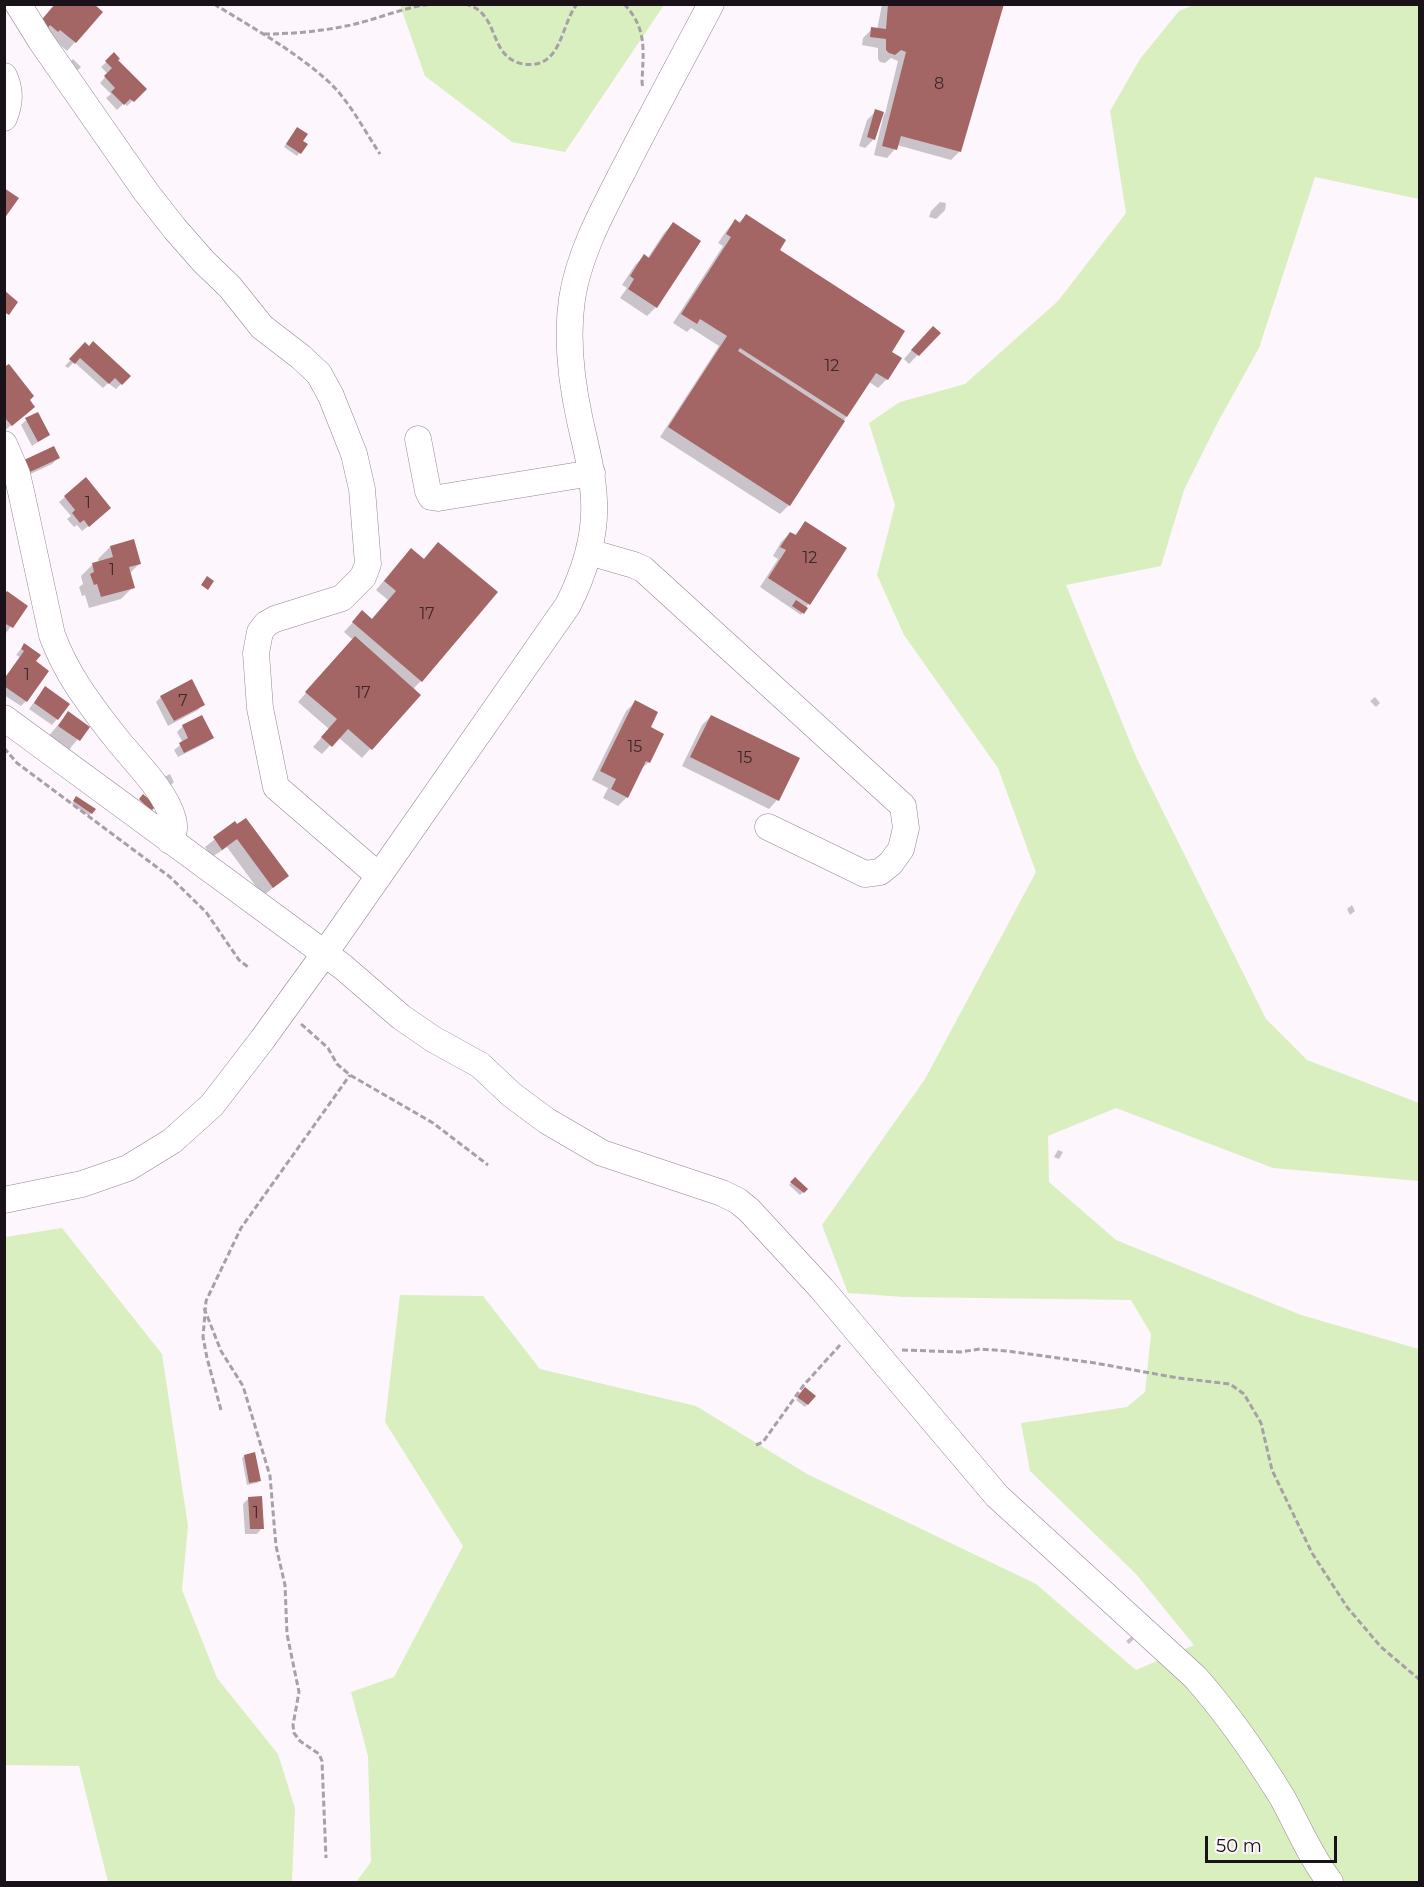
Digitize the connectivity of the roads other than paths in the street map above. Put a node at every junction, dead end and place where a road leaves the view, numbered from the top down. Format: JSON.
{"nodes":[{"id":1,"x":18,"y":4,"type":"edge"},
{"id":2,"x":711,"y":4,"type":"edge"},
{"id":3,"x":4,"y":76,"type":"edge"},
{"id":4,"x":4,"y":118,"type":"edge"},
{"id":5,"x":418,"y":440,"type":"dead end"},
{"id":6,"x":4,"y":444,"type":"edge"},
{"id":7,"x":591,"y":473,"type":"junction"},
{"id":8,"x":589,"y":552,"type":"junction"},
{"id":9,"x":4,"y":718,"type":"edge"},
{"id":10,"x":768,"y":827,"type":"dead end"},
{"id":11,"x":170,"y":841,"type":"junction"},
{"id":12,"x":379,"y":876,"type":"junction"},
{"id":13,"x":325,"y":953,"type":"junction"},
{"id":14,"x":4,"y":1200,"type":"edge"},
{"id":15,"x":1330,"y":1882,"type":"edge"}],
"edges":[{"from":1,"to":12,"type":"street"},
{"from":2,"to":7,"type":"street"},
{"from":3,"to":4,"type":"street"},
{"from":5,"to":7,"type":"street"},
{"from":6,"to":11,"type":"street"},
{"from":7,"to":8,"type":"street"},
{"from":8,"to":10,"type":"street"},
{"from":8,"to":12,"type":"street"},
{"from":9,"to":11,"type":"street"},
{"from":11,"to":13,"type":"street"},
{"from":12,"to":13,"type":"street"},
{"from":13,"to":14,"type":"street"},
{"from":13,"to":15,"type":"street"}]}
